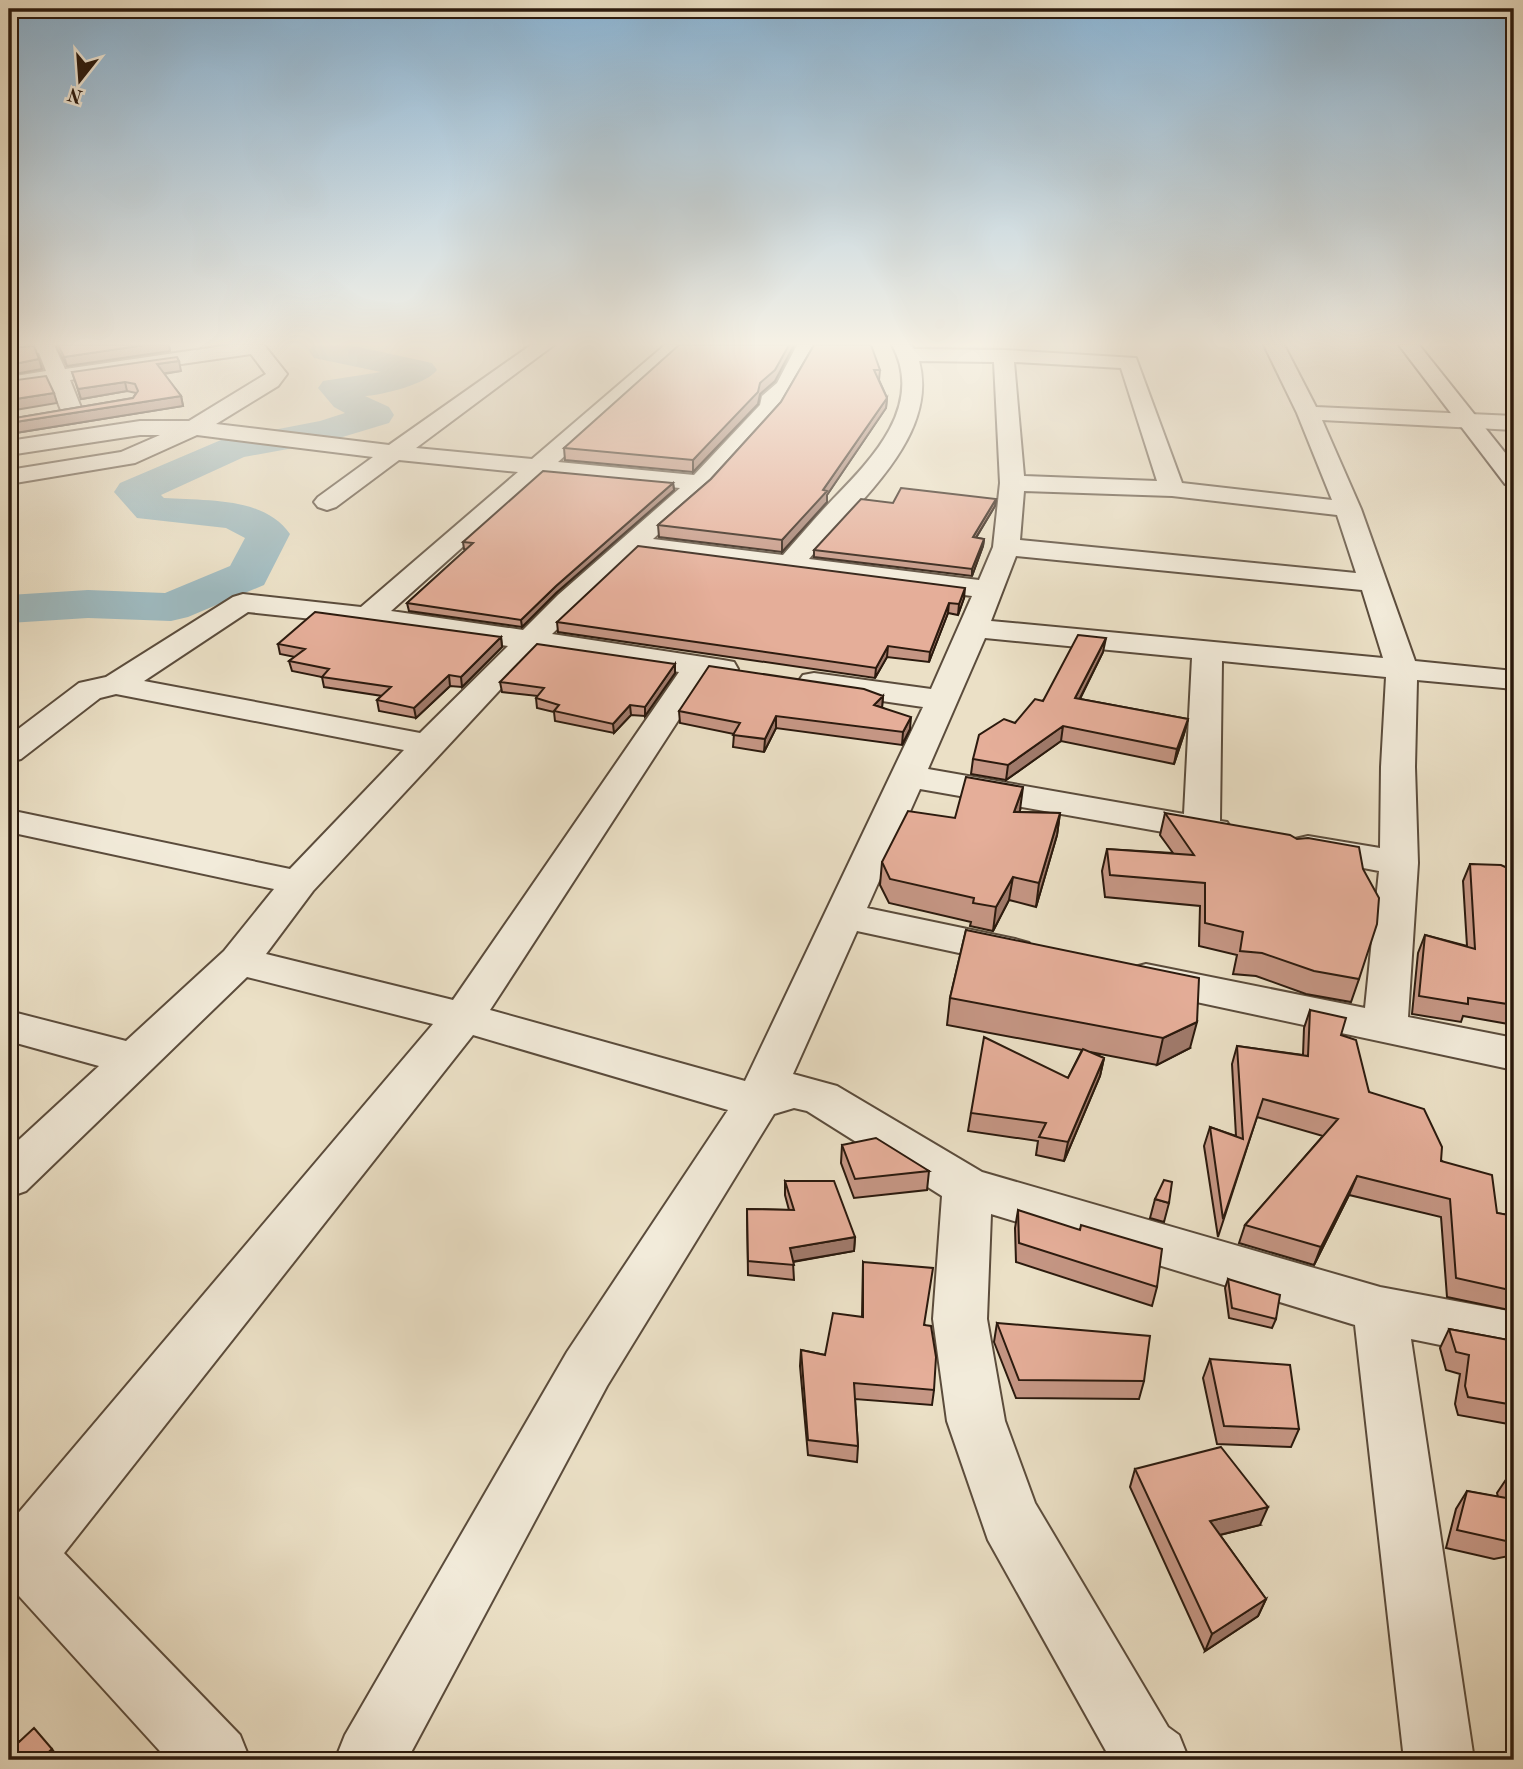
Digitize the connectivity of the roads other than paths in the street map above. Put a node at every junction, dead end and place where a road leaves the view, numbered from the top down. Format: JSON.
{"nodes":[{"id":1,"x":98,"y":428,"type":"edge"},
{"id":2,"x":194,"y":428,"type":"joint"},
{"id":3,"x":429,"y":428,"type":"edge"},
{"id":4,"x":584,"y":428,"type":"edge"},
{"id":5,"x":751,"y":428,"type":"edge"},
{"id":6,"x":905,"y":428,"type":"edge"},
{"id":7,"x":1009,"y":428,"type":"edge"},
{"id":8,"x":1156,"y":428,"type":"edge"},
{"id":9,"x":1314,"y":428,"type":"edge"},
{"id":10,"x":1475,"y":428,"type":"edge"},
{"id":11,"x":9,"y":448,"type":"edge"},
{"id":12,"x":394,"y":453,"type":"junction"},
{"id":13,"x":538,"y":468,"type":"junction"},
{"id":14,"x":9,"y":477,"type":"edge"},
{"id":15,"x":1514,"y":479,"type":"edge"},
{"id":16,"x":700,"y":482,"type":"junction"},
{"id":17,"x":1012,"y":483,"type":"junction"},
{"id":18,"x":1172,"y":488,"type":"junction"},
{"id":19,"x":327,"y":502,"type":"dead end"},
{"id":20,"x":1348,"y":509,"type":"junction"},
{"id":21,"x":630,"y":544,"type":"junction"},
{"id":22,"x":1006,"y":547,"type":"junction"},
{"id":23,"x":789,"y":565,"type":"junction"},
{"id":24,"x":1373,"y":583,"type":"junction"},
{"id":25,"x":988,"y":590,"type":"junction"},
{"id":26,"x":368,"y":616,"type":"junction"},
{"id":27,"x":974,"y":628,"type":"junction"},
{"id":28,"x":529,"y":640,"type":"junction"},
{"id":29,"x":1207,"y":651,"type":"junction"},
{"id":30,"x":699,"y":666,"type":"junction"},
{"id":31,"x":1402,"y":668,"type":"junction"},
{"id":32,"x":1514,"y":680,"type":"edge"},
{"id":33,"x":116,"y":685,"type":"junction"},
{"id":34,"x":940,"y":700,"type":"junction"},
{"id":35,"x":428,"y":745,"type":"junction"},
{"id":36,"x":9,"y":751,"type":"edge"},
{"id":37,"x":908,"y":776,"type":"junction"},
{"id":38,"x":9,"y":821,"type":"edge"},
{"id":39,"x":1202,"y":828,"type":"junction"},
{"id":40,"x":1242,"y":835,"type":"edge"},
{"id":41,"x":1281,"y":842,"type":"edge"},
{"id":42,"x":1399,"y":863,"type":"junction"},
{"id":43,"x":299,"y":883,"type":"junction"},
{"id":44,"x":844,"y":916,"type":"junction"},
{"id":45,"x":1045,"y":958,"type":"edge"},
{"id":46,"x":239,"y":961,"type":"junction"},
{"id":47,"x":1112,"y":972,"type":"edge"},
{"id":48,"x":463,"y":1017,"type":"junction"},
{"id":49,"x":9,"y":1026,"type":"edge"},
{"id":50,"x":1385,"y":1028,"type":"junction"},
{"id":51,"x":1514,"y":1054,"type":"edge"},
{"id":52,"x":132,"y":1059,"type":"junction"},
{"id":53,"x":758,"y":1102,"type":"junction"},
{"id":54,"x":9,"y":1178,"type":"edge"},
{"id":55,"x":967,"y":1188,"type":"junction"},
{"id":56,"x":1380,"y":1310,"type":"junction"},
{"id":57,"x":1514,"y":1336,"type":"edge"},
{"id":58,"x":16,"y":1547,"type":"edge"},
{"id":59,"x":215,"y":1760,"type":"edge"},
{"id":60,"x":370,"y":1760,"type":"edge"},
{"id":61,"x":1154,"y":1760,"type":"edge"},
{"id":62,"x":1439,"y":1760,"type":"edge"}],
"edges":[{"from":1,"to":11,"type":"street"},
{"from":2,"to":12,"type":"street"},
{"from":2,"to":14,"type":"street"},
{"from":3,"to":12,"type":"street"},
{"from":4,"to":13,"type":"street"},
{"from":5,"to":16,"type":"street"},
{"from":6,"to":23,"type":"street"},
{"from":7,"to":17,"type":"street"},
{"from":8,"to":18,"type":"street"},
{"from":9,"to":20,"type":"street"},
{"from":10,"to":15,"type":"street"},
{"from":12,"to":13,"type":"street"},
{"from":12,"to":19,"type":"street"},
{"from":13,"to":16,"type":"street"},
{"from":13,"to":26,"type":"street"},
{"from":16,"to":21,"type":"street"},
{"from":17,"to":18,"type":"street"},
{"from":17,"to":22,"type":"street"},
{"from":18,"to":20,"type":"street"},
{"from":20,"to":24,"type":"street"},
{"from":21,"to":23,"type":"street"},
{"from":21,"to":28,"type":"street"},
{"from":22,"to":24,"type":"street"},
{"from":22,"to":25,"type":"street"},
{"from":23,"to":25,"type":"street"},
{"from":24,"to":31,"type":"street"},
{"from":25,"to":27,"type":"street"},
{"from":26,"to":28,"type":"street"},
{"from":26,"to":33,"type":"street"},
{"from":27,"to":29,"type":"street"},
{"from":27,"to":34,"type":"street"},
{"from":28,"to":30,"type":"street"},
{"from":28,"to":35,"type":"street"},
{"from":29,"to":31,"type":"street"},
{"from":29,"to":39,"type":"street"},
{"from":30,"to":34,"type":"street"},
{"from":30,"to":48,"type":"street"},
{"from":31,"to":32,"type":"street"},
{"from":31,"to":42,"type":"street"},
{"from":33,"to":35,"type":"street"},
{"from":33,"to":36,"type":"street"},
{"from":34,"to":37,"type":"street"},
{"from":35,"to":43,"type":"street"},
{"from":37,"to":39,"type":"street"},
{"from":37,"to":44,"type":"street"},
{"from":38,"to":43,"type":"street"},
{"from":39,"to":40,"type":"street"},
{"from":41,"to":42,"type":"street"},
{"from":42,"to":50,"type":"street"},
{"from":43,"to":46,"type":"street"},
{"from":44,"to":45,"type":"street"},
{"from":44,"to":53,"type":"street"},
{"from":46,"to":48,"type":"street"},
{"from":46,"to":52,"type":"street"},
{"from":47,"to":50,"type":"street"},
{"from":48,"to":53,"type":"street"},
{"from":48,"to":58,"type":"street"},
{"from":49,"to":52,"type":"street"},
{"from":50,"to":51,"type":"street"},
{"from":52,"to":54,"type":"street"},
{"from":53,"to":55,"type":"street"},
{"from":53,"to":60,"type":"street"},
{"from":55,"to":56,"type":"street"},
{"from":55,"to":61,"type":"street"},
{"from":56,"to":57,"type":"street"},
{"from":56,"to":62,"type":"street"},
{"from":58,"to":59,"type":"street"}]}
